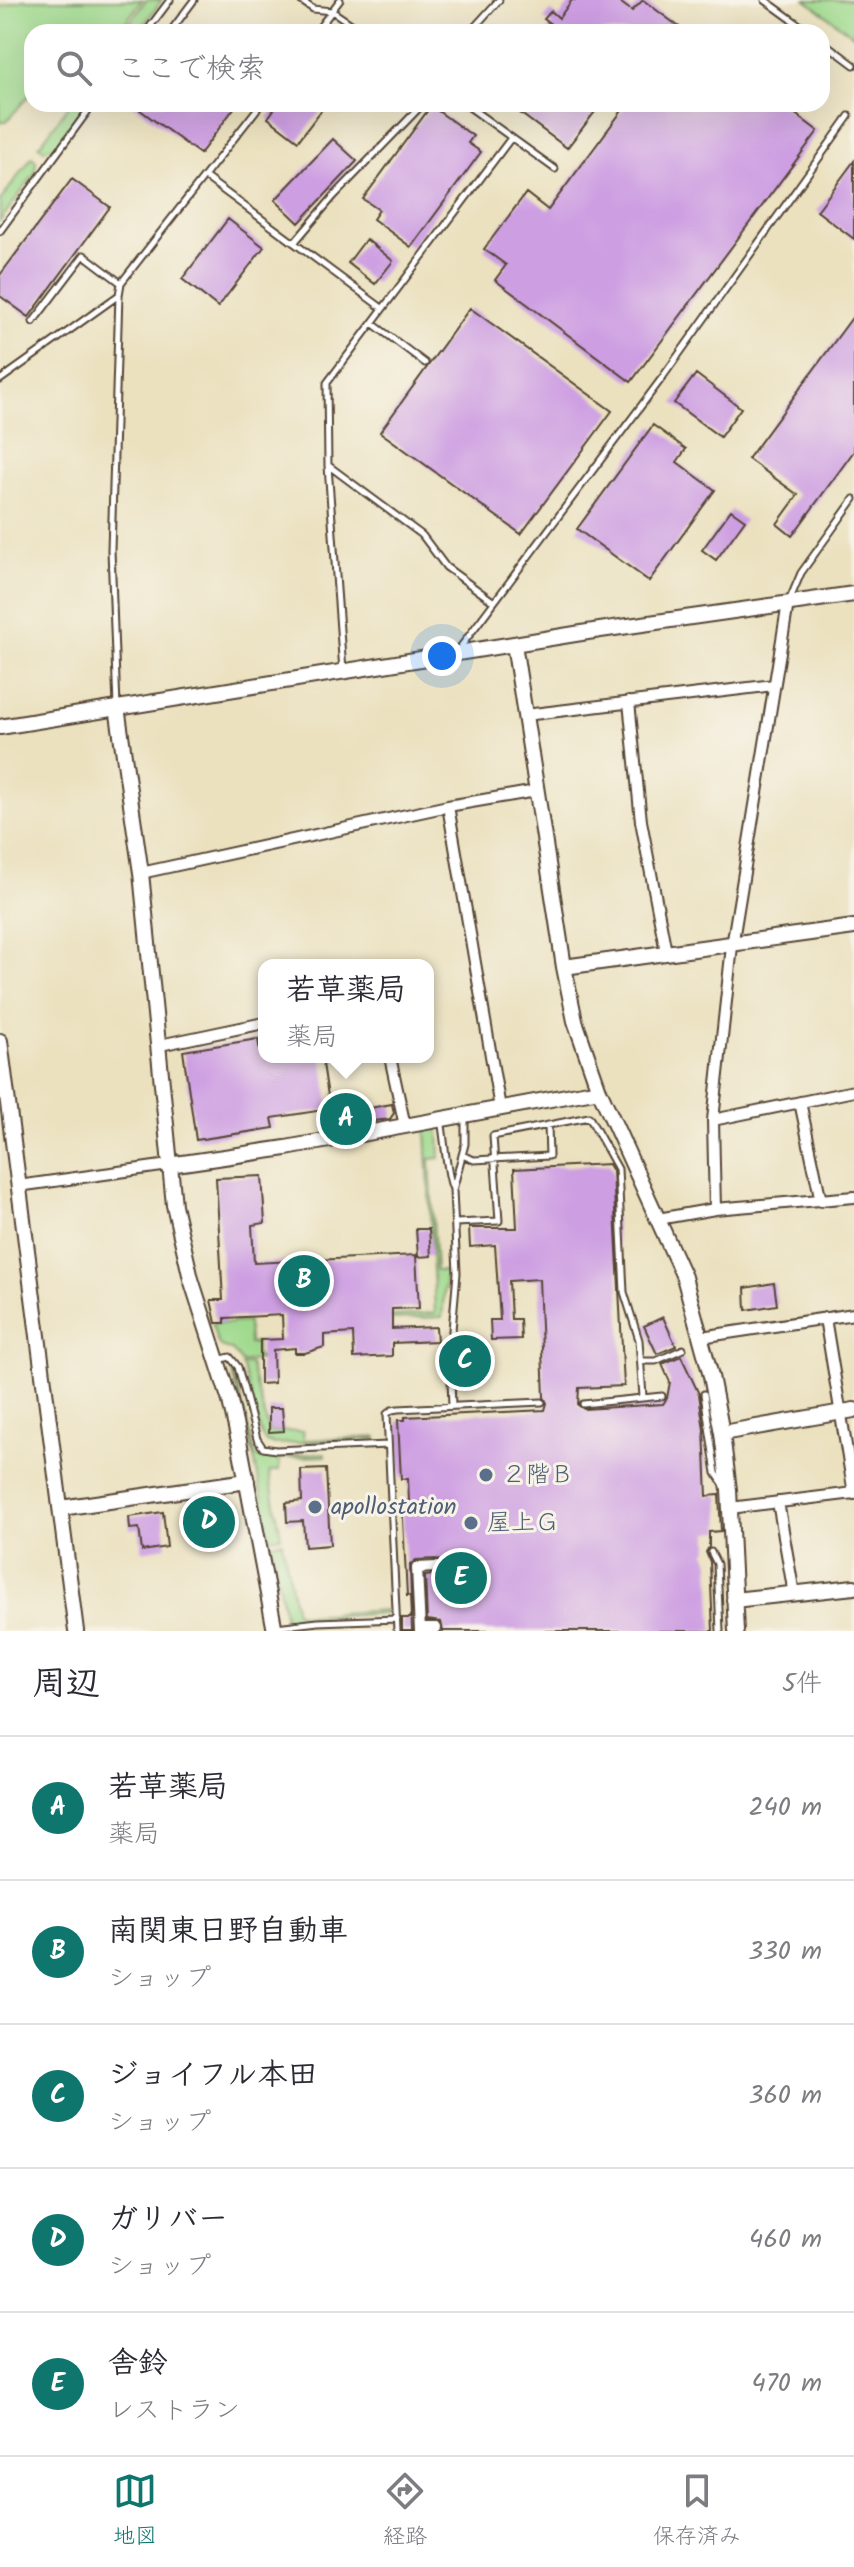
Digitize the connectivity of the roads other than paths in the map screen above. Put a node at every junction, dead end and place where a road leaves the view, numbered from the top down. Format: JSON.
{"nodes":[{"id":1,"x":170,"y":0,"type":"edge"},
{"id":2,"x":194,"y":0,"type":"edge"},
{"id":3,"x":300,"y":0,"type":"edge"},
{"id":4,"x":340,"y":0,"type":"edge"},
{"id":5,"x":499,"y":0,"type":"edge"},
{"id":6,"x":765,"y":0,"type":"edge"},
{"id":7,"x":332,"y":11,"type":"junction"},
{"id":8,"x":152,"y":24,"type":"edge"},
{"id":9,"x":176,"y":24,"type":"edge"},
{"id":10,"x":322,"y":24,"type":"edge"},
{"id":11,"x":351,"y":24,"type":"edge"},
{"id":12,"x":477,"y":24,"type":"edge"},
{"id":13,"x":798,"y":24,"type":"edge"},
{"id":14,"x":830,"y":47,"type":"edge"},
{"id":15,"x":854,"y":65,"type":"edge"},
{"id":16,"x":87,"y":112,"type":"edge"},
{"id":17,"x":255,"y":112,"type":"edge"},
{"id":18,"x":415,"y":112,"type":"edge"},
{"id":19,"x":476,"y":112,"type":"edge"},
{"id":20,"x":849,"y":116,"type":"dead end"},
{"id":21,"x":511,"y":138,"type":"junction"},
{"id":22,"x":555,"y":169,"type":"dead end"},
{"id":23,"x":205,"y":177,"type":"junction"},
{"id":24,"x":0,"y":231,"type":"edge"},
{"id":25,"x":294,"y":243,"type":"junction"},
{"id":26,"x":121,"y":283,"type":"junction"},
{"id":27,"x":119,"y":295,"type":"junction"},
{"id":28,"x":382,"y":308,"type":"junction"},
{"id":29,"x":33,"y":322,"type":"dead end"},
{"id":30,"x":372,"y":323,"type":"junction"},
{"id":31,"x":425,"y":363,"type":"dead end"},
{"id":32,"x":0,"y":380,"type":"edge"},
{"id":33,"x":328,"y":466,"type":"junction"},
{"id":34,"x":854,"y":499,"type":"edge"},
{"id":35,"x":854,"y":594,"type":"edge"},
{"id":36,"x":494,"y":602,"type":"junction"},
{"id":37,"x":788,"y":603,"type":"junction"},
{"id":38,"x":514,"y":644,"type":"junction"},
{"id":39,"x":456,"y":653,"type":"junction"},
{"id":40,"x":343,"y":672,"type":"junction"},
{"id":41,"x":774,"y":685,"type":"junction"},
{"id":42,"x":629,"y":702,"type":"junction"},
{"id":43,"x":117,"y":707,"type":"junction"},
{"id":44,"x":525,"y":715,"type":"junction"},
{"id":45,"x":0,"y":727,"type":"edge"},
{"id":46,"x":536,"y":791,"type":"junction"},
{"id":47,"x":448,"y":806,"type":"junction"},
{"id":48,"x":141,"y":873,"type":"junction"},
{"id":49,"x":854,"y":927,"type":"edge"},
{"id":50,"x":732,"y":946,"type":"junction"},
{"id":51,"x":666,"y":952,"type":"junction"},
{"id":52,"x":564,"y":967,"type":"junction"},
{"id":53,"x":258,"y":1024,"type":"edge"},
{"id":54,"x":0,"y":1041,"type":"edge"},
{"id":55,"x":160,"y":1045,"type":"junction"},
{"id":56,"x":391,"y":1063,"type":"edge"},
{"id":57,"x":599,"y":1090,"type":"junction"},
{"id":58,"x":854,"y":1091,"type":"edge"},
{"id":59,"x":800,"y":1102,"type":"junction"},
{"id":60,"x":500,"y":1108,"type":"junction"},
{"id":61,"x":465,"y":1115,"type":"junction"},
{"id":62,"x":441,"y":1119,"type":"junction"},
{"id":63,"x":713,"y":1120,"type":"junction"},
{"id":64,"x":548,"y":1124,"type":"junction"},
{"id":65,"x":405,"y":1126,"type":"junction"},
{"id":66,"x":462,"y":1155,"type":"junction"},
{"id":67,"x":494,"y":1159,"type":"junction"},
{"id":68,"x":169,"y":1165,"type":"junction"},
{"id":69,"x":18,"y":1186,"type":"junction"},
{"id":70,"x":453,"y":1190,"type":"junction"},
{"id":71,"x":854,"y":1197,"type":"edge"},
{"id":72,"x":821,"y":1201,"type":"junction"},
{"id":73,"x":715,"y":1209,"type":"junction"},
{"id":74,"x":658,"y":1219,"type":"junction"},
{"id":75,"x":455,"y":1223,"type":"junction"},
{"id":76,"x":854,"y":1314,"type":"edge"},
{"id":77,"x":825,"y":1318,"type":"junction"},
{"id":78,"x":701,"y":1337,"type":"junction"},
{"id":79,"x":683,"y":1349,"type":"dead end"},
{"id":80,"x":217,"y":1360,"type":"junction"},
{"id":81,"x":642,"y":1361,"type":"junction"},
{"id":82,"x":704,"y":1394,"type":"dead end"},
{"id":83,"x":662,"y":1396,"type":"dead end"},
{"id":84,"x":643,"y":1397,"type":"junction"},
{"id":85,"x":542,"y":1402,"type":"dead end"},
{"id":86,"x":583,"y":1404,"type":"dead end"},
{"id":87,"x":452,"y":1406,"type":"junction"},
{"id":88,"x":846,"y":1411,"type":"edge"},
{"id":89,"x":722,"y":1433,"type":"junction"},
{"id":90,"x":388,"y":1445,"type":"junction"},
{"id":91,"x":247,"y":1481,"type":"junction"},
{"id":92,"x":729,"y":1490,"type":"junction"},
{"id":93,"x":854,"y":1493,"type":"edge"},
{"id":94,"x":778,"y":1502,"type":"junction"},
{"id":95,"x":61,"y":1508,"type":"junction"},
{"id":96,"x":730,"y":1508,"type":"junction"},
{"id":97,"x":711,"y":1552,"type":"dead end"},
{"id":98,"x":436,"y":1567,"type":"dead end"},
{"id":99,"x":854,"y":1587,"type":"edge"},
{"id":100,"x":794,"y":1594,"type":"junction"},
{"id":101,"x":734,"y":1600,"type":"junction"},
{"id":102,"x":397,"y":1619,"type":"junction"},
{"id":103,"x":436,"y":1628,"type":"dead end"},
{"id":104,"x":275,"y":1629,"type":"edge"},
{"id":105,"x":420,"y":1630,"type":"edge"},
{"id":106,"x":76,"y":1631,"type":"edge"},
{"id":107,"x":397,"y":1631,"type":"edge"},
{"id":108,"x":720,"y":1631,"type":"edge"},
{"id":109,"x":736,"y":1631,"type":"edge"}],
"edges":[{"from":1,"to":8,"type":"lane"},
{"from":2,"to":9,"type":"lane"},
{"from":3,"to":7,"type":"lane"},
{"from":4,"to":7,"type":"lane"},
{"from":5,"to":12,"type":"lane"},
{"from":6,"to":13,"type":"lane"},
{"from":7,"to":10,"type":"lane"},
{"from":7,"to":11,"type":"lane"},
{"from":14,"to":15,"type":"lane"},
{"from":16,"to":24,"type":"lane"},
{"from":17,"to":23,"type":"lane"},
{"from":18,"to":25,"type":"lane"},
{"from":19,"to":21,"type":"lane"},
{"from":20,"to":36,"type":"lane"},
{"from":21,"to":22,"type":"lane"},
{"from":21,"to":28,"type":"lane"},
{"from":23,"to":25,"type":"lane"},
{"from":23,"to":26,"type":"lane"},
{"from":25,"to":28,"type":"lane"},
{"from":26,"to":27,"type":"lane"},
{"from":26,"to":29,"type":"lane"},
{"from":27,"to":32,"type":"lane"},
{"from":27,"to":43,"type":"lane"},
{"from":28,"to":30,"type":"lane"},
{"from":30,"to":31,"type":"lane"},
{"from":30,"to":33,"type":"lane"},
{"from":33,"to":36,"type":"lane"},
{"from":33,"to":40,"type":"lane"},
{"from":34,"to":37,"type":"lane"},
{"from":35,"to":37,"type":"street"},
{"from":36,"to":39,"type":"lane"},
{"from":37,"to":38,"type":"street"},
{"from":37,"to":41,"type":"street"},
{"from":38,"to":39,"type":"street"},
{"from":38,"to":44,"type":"street"},
{"from":39,"to":40,"type":"street"},
{"from":40,"to":43,"type":"street"},
{"from":41,"to":42,"type":"street"},
{"from":41,"to":50,"type":"street"},
{"from":42,"to":44,"type":"street"},
{"from":42,"to":51,"type":"street"},
{"from":43,"to":45,"type":"street"},
{"from":43,"to":48,"type":"street"},
{"from":44,"to":46,"type":"street"},
{"from":46,"to":47,"type":"street"},
{"from":46,"to":52,"type":"street"},
{"from":47,"to":48,"type":"street"},
{"from":47,"to":60,"type":"street"},
{"from":48,"to":55,"type":"street"},
{"from":49,"to":50,"type":"street"},
{"from":50,"to":51,"type":"street"},
{"from":50,"to":63,"type":"street"},
{"from":51,"to":52,"type":"street"},
{"from":52,"to":57,"type":"street"},
{"from":53,"to":55,"type":"street"},
{"from":54,"to":69,"type":"street"},
{"from":55,"to":68,"type":"street"},
{"from":56,"to":65,"type":"street"},
{"from":57,"to":60,"type":"street"},
{"from":57,"to":74,"type":"street"},
{"from":58,"to":59,"type":"street"},
{"from":59,"to":63,"type":"street"},
{"from":59,"to":72,"type":"street"},
{"from":60,"to":61,"type":"street"},
{"from":61,"to":62,"type":"street"},
{"from":61,"to":66,"type":"lane"},
{"from":62,"to":65,"type":"street"},
{"from":62,"to":70,"type":"lane"},
{"from":63,"to":73,"type":"street"},
{"from":64,"to":67,"type":"lane"},
{"from":64,"to":67,"type":"lane"},
{"from":64,"to":81,"type":"lane"},
{"from":65,"to":68,"type":"street"},
{"from":66,"to":67,"type":"lane"},
{"from":66,"to":70,"type":"lane"},
{"from":67,"to":75,"type":"lane"},
{"from":68,"to":69,"type":"street"},
{"from":68,"to":80,"type":"street"},
{"from":69,"to":95,"type":"street"},
{"from":70,"to":75,"type":"lane"},
{"from":71,"to":72,"type":"street"},
{"from":72,"to":73,"type":"street"},
{"from":73,"to":74,"type":"street"},
{"from":74,"to":78,"type":"street"},
{"from":75,"to":87,"type":"lane"},
{"from":76,"to":77,"type":"street"},
{"from":77,"to":78,"type":"street"},
{"from":77,"to":88,"type":"street"},
{"from":78,"to":89,"type":"street"},
{"from":79,"to":81,"type":"lane"},
{"from":80,"to":90,"type":"lane"},
{"from":80,"to":91,"type":"street"},
{"from":81,"to":84,"type":"lane"},
{"from":82,"to":92,"type":"lane"},
{"from":83,"to":84,"type":"lane"},
{"from":84,"to":86,"type":"lane"},
{"from":85,"to":87,"type":"lane"},
{"from":87,"to":90,"type":"lane"},
{"from":88,"to":89,"type":"street"},
{"from":88,"to":93,"type":"street"},
{"from":89,"to":92,"type":"street"},
{"from":90,"to":102,"type":"lane"},
{"from":91,"to":95,"type":"street"},
{"from":91,"to":104,"type":"street"},
{"from":92,"to":96,"type":"street"},
{"from":93,"to":94,"type":"street"},
{"from":94,"to":96,"type":"street"},
{"from":94,"to":100,"type":"street"},
{"from":95,"to":106,"type":"street"},
{"from":96,"to":101,"type":"street"},
{"from":97,"to":108,"type":"lane"},
{"from":98,"to":105,"type":"street"},
{"from":99,"to":100,"type":"street"},
{"from":100,"to":101,"type":"street"},
{"from":101,"to":109,"type":"street"},
{"from":102,"to":104,"type":"lane"},
{"from":102,"to":107,"type":"lane"},
{"from":103,"to":105,"type":"street"}]}
